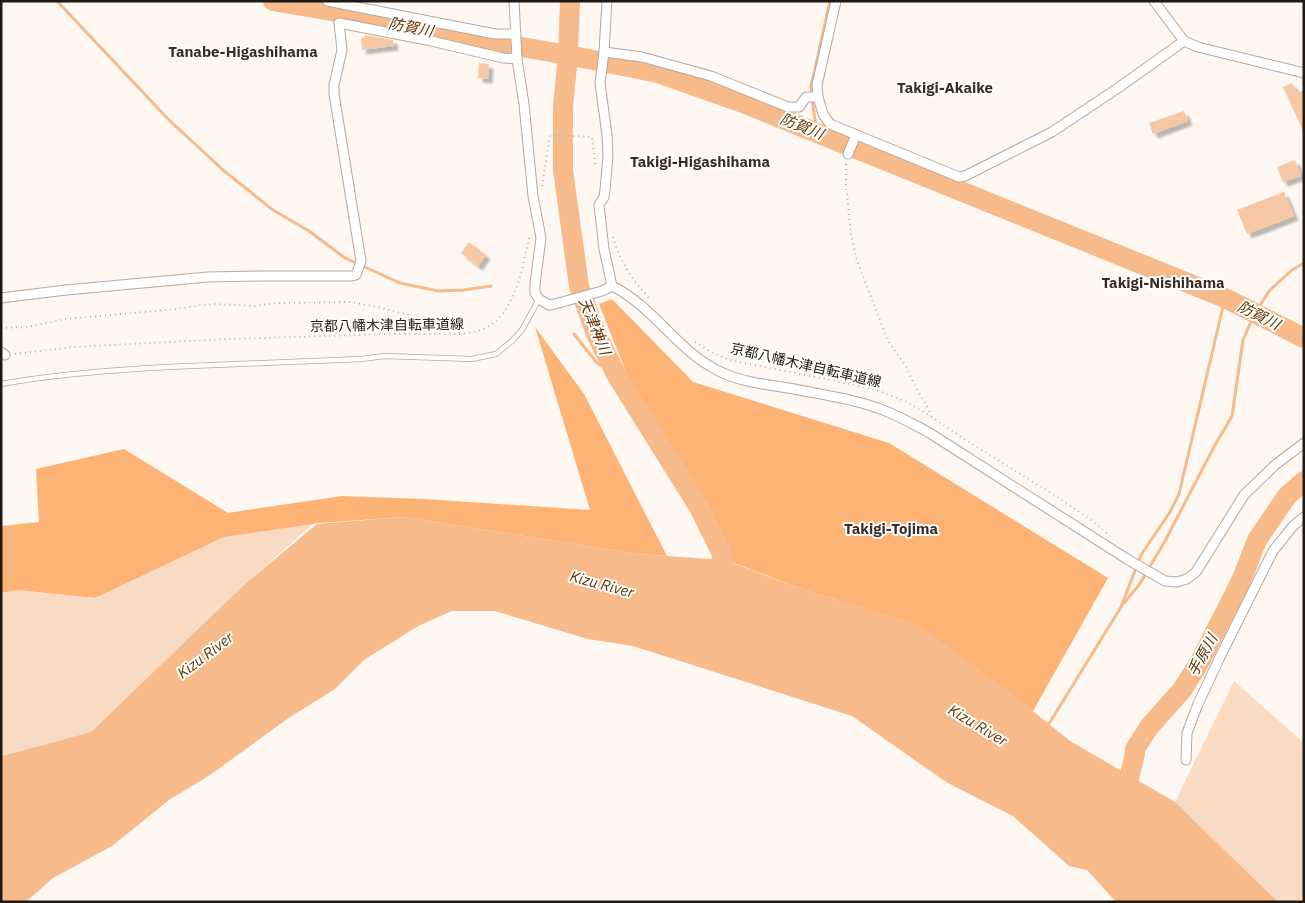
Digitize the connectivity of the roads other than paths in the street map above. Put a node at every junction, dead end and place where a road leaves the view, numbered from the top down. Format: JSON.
{"nodes":[{"id":1,"x":327,"y":1,"type":"edge"},
{"id":2,"x":514,"y":1,"type":"edge"},
{"id":3,"x":607,"y":1,"type":"edge"},
{"id":4,"x":836,"y":1,"type":"edge"},
{"id":5,"x":1154,"y":1,"type":"edge"},
{"id":6,"x":339,"y":2,"type":"edge"},
{"id":7,"x":516,"y":34,"type":"junction"},
{"id":8,"x":1184,"y":41,"type":"junction"},
{"id":9,"x":604,"y":52,"type":"junction"},
{"id":10,"x":517,"y":60,"type":"junction"},
{"id":11,"x":1304,"y":73,"type":"edge"},
{"id":12,"x":818,"y":97,"type":"junction"},
{"id":13,"x":855,"y":137,"type":"junction"},
{"id":14,"x":848,"y":154,"type":"road end"},
{"id":15,"x":612,"y":286,"type":"junction"},
{"id":16,"x":1,"y":298,"type":"edge"},
{"id":17,"x":539,"y":299,"type":"junction"},
{"id":18,"x":1,"y":384,"type":"edge"},
{"id":19,"x":1304,"y":443,"type":"edge"},
{"id":20,"x":1304,"y":517,"type":"edge"},
{"id":21,"x":1186,"y":760,"type":"dead end"}],
"edges":[{"from":1,"to":6,"type":"street"},
{"from":2,"to":7,"type":"street"},
{"from":3,"to":9,"type":"street"},
{"from":4,"to":12,"type":"street"},
{"from":5,"to":8,"type":"street"},
{"from":6,"to":7,"type":"street"},
{"from":7,"to":10,"type":"street"},
{"from":8,"to":11,"type":"street"},
{"from":8,"to":13,"type":"street"},
{"from":9,"to":12,"type":"street"},
{"from":9,"to":15,"type":"street"},
{"from":10,"to":16,"type":"street"},
{"from":10,"to":17,"type":"street"},
{"from":12,"to":13,"type":"street"},
{"from":13,"to":14,"type":"street"},
{"from":15,"to":17,"type":"street"},
{"from":15,"to":19,"type":"street"},
{"from":17,"to":18,"type":"lane"},
{"from":20,"to":21,"type":"street"}]}
